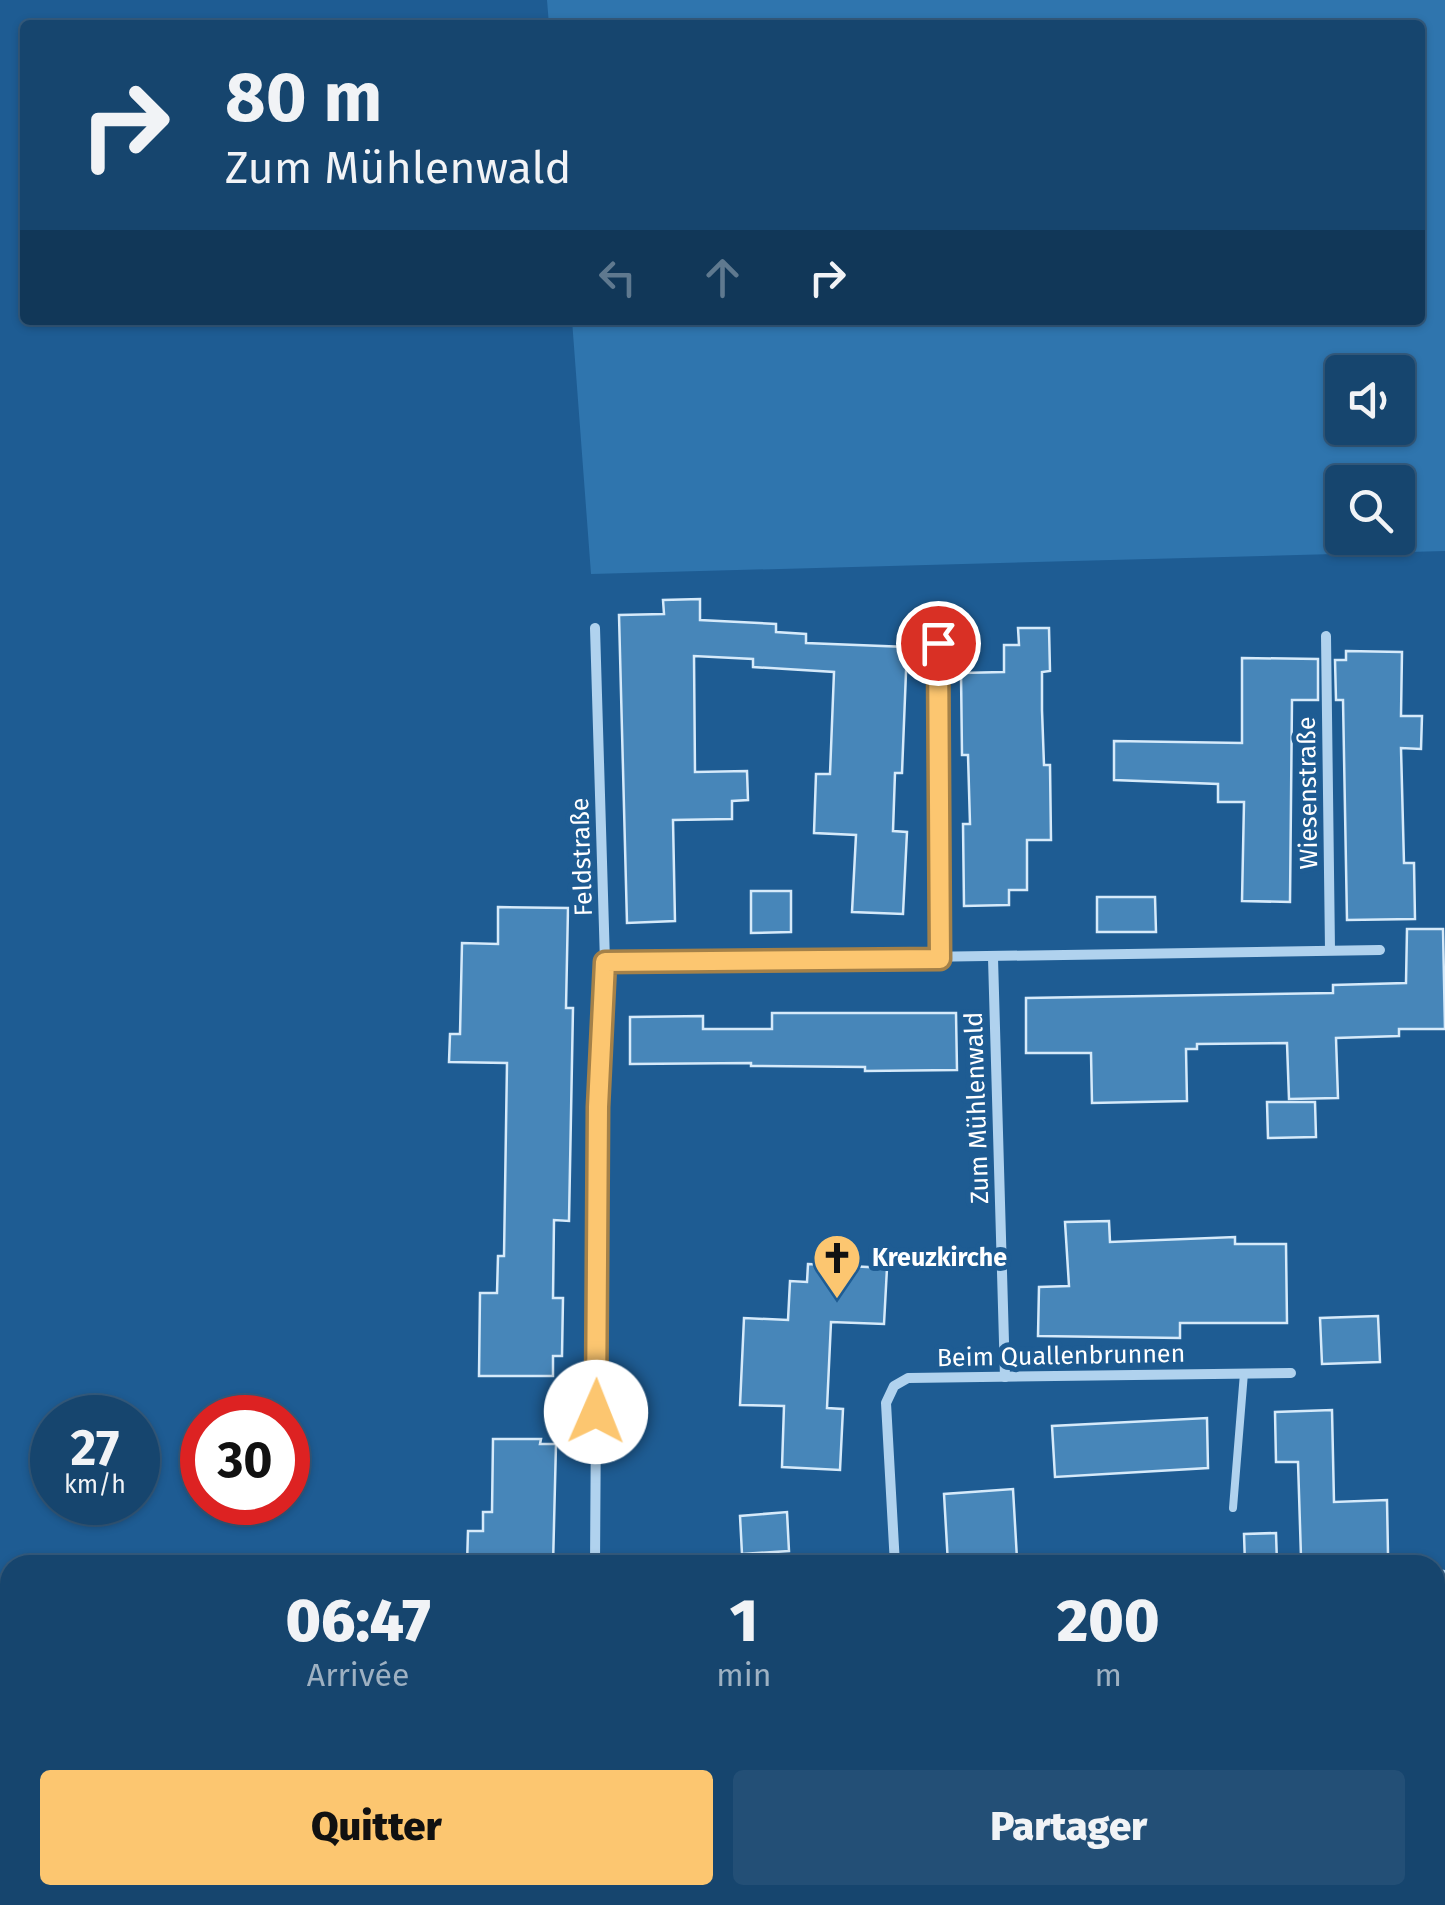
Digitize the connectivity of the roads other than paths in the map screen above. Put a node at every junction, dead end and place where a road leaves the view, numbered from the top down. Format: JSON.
{"nodes":[{"id":1,"x":595,"y":628,"type":"dead end"},
{"id":2,"x":1326,"y":636,"type":"dead end"},
{"id":3,"x":938,"y":643,"type":"dead end"},
{"id":4,"x":1330,"y":950,"type":"junction"},
{"id":5,"x":1380,"y":950,"type":"dead end"},
{"id":6,"x":993,"y":958,"type":"junction"},
{"id":7,"x":940,"y":959,"type":"junction"},
{"id":8,"x":605,"y":962,"type":"junction"},
{"id":9,"x":1244,"y":1373,"type":"junction"},
{"id":10,"x":1291,"y":1373,"type":"dead end"},
{"id":11,"x":1005,"y":1377,"type":"junction"},
{"id":12,"x":1233,"y":1508,"type":"dead end"},
{"id":13,"x":594,"y":1555,"type":"edge"},
{"id":14,"x":894,"y":1555,"type":"edge"}],
"edges":[{"from":1,"to":8,"type":"street","name":"Feldstraße"},
{"from":2,"to":4,"type":"street","name":"Wiesenstraße"},
{"from":3,"to":7,"type":"street"},
{"from":4,"to":5,"type":"street"},
{"from":4,"to":6,"type":"street"},
{"from":6,"to":7,"type":"street"},
{"from":6,"to":11,"type":"street","name":"Zum Mühlenwald"},
{"from":7,"to":8,"type":"street"},
{"from":8,"to":13,"type":"street","name":"Feldstraße"},
{"from":9,"to":10,"type":"street","name":"Beim Quallenbrunnen"},
{"from":9,"to":11,"type":"street","name":"Beim Quallenbrunnen"},
{"from":9,"to":12,"type":"lane"},
{"from":11,"to":14,"type":"street","name":"Beim Quallenbrunnen"}]}
